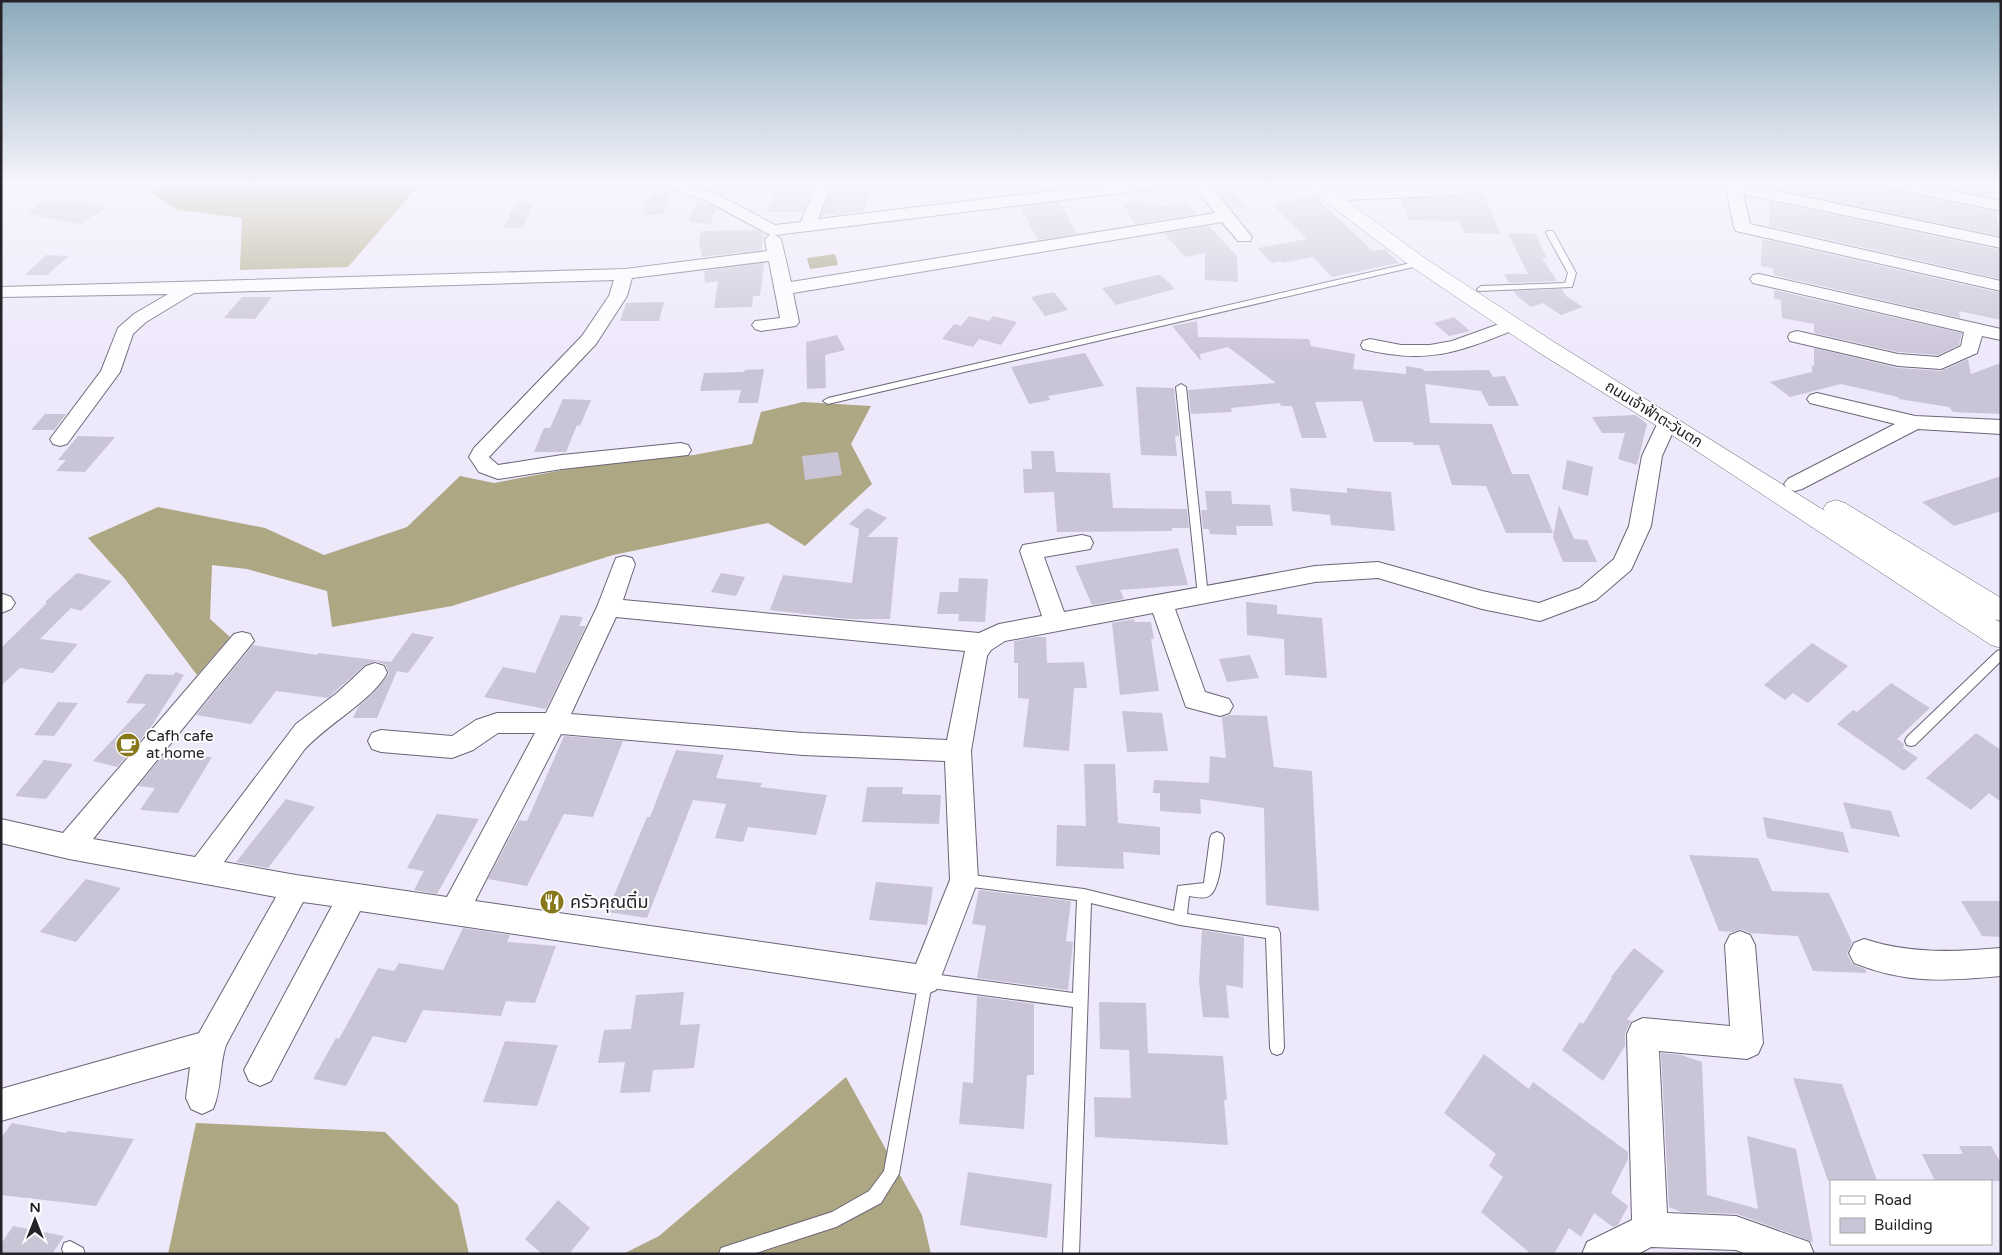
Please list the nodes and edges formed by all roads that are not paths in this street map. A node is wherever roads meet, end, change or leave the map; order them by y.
1 (773, 243) edge
2 (1064, 243) edge
3 (1391, 243) edge
4 (1413, 243) edge
5 (1555, 243) edge
6 (1810, 243) edge
7 (774, 254) junction
8 (1419, 263) junction
9 (625, 274) junction
10 (1759, 279) dead end
11 (2001, 286) edge
12 (190, 288) junction
13 (782, 289) junction
14 (1481, 289) junction
15 (1, 292) edge
16 (761, 324) dead end
17 (1513, 324) junction
18 (1974, 329) junction
19 (2001, 335) edge
20 (1797, 337) dead end
21 (1370, 345) dead end
22 (1180, 387) dead end
23 (1817, 399) dead end
24 (828, 401) dead end
25 (1915, 422) junction
26 (1667, 423) junction
27 (2001, 427) edge
28 (60, 439) dead end
29 (681, 450) dead end
30 (1795, 484) junction
31 (1082, 543) dead end
32 (624, 564) dead end
33 (1203, 596) junction
34 (1161, 602) junction
35 (609, 607) junction
36 (2001, 611) edge
37 (1056, 621) junction
38 (2001, 638) edge
39 (242, 641) dead end
40 (982, 643) junction
41 (2001, 654) edge
42 (375, 672) dead end
43 (1220, 706) dead end
44 (554, 723) junction
45 (381, 741) dead end
46 (1911, 741) dead end
47 (958, 752) junction
48 (1, 832) edge
49 (1217, 838) dead end
50 (68, 847) junction
51 (202, 872) junction
52 (964, 880) junction
53 (296, 888) junction
54 (353, 895) junction
55 (1084, 895) junction
56 (455, 910) junction
57 (1180, 919) junction
58 (1740, 945) dead end
59 (1864, 953) dead end
60 (2001, 962) edge
61 (925, 980) junction
62 (1080, 1001) junction
63 (211, 1045) junction
64 (1277, 1048) dead end
65 (260, 1070) dead end
66 (202, 1098) dead end
67 (1, 1105) edge
68 (1650, 1230) junction
69 (727, 1254) edge
70 (1071, 1254) edge
71 (1599, 1254) edge
72 (1797, 1254) edge

1 - 7 street
2 - 13 street
3 - 8 main road, ถนนเจ้าฟ้าตะวันตก
4 - 14 main road, ถนนเจ้าฟ้าตะวันตก
5 - 14 lane
6 - 11 street
7 - 9 street
7 - 13 street
8 - 17 main road, ถนนเจ้าฟ้าตะวันตก
8 - 24 lane
9 - 12 street
9 - 29 street
10 - 18 street
12 - 15 street
12 - 28 street
13 - 16 street
14 - 30 main road, ถนนเจ้าฟ้าตะวันตก
17 - 21 street
17 - 26 main road, ถนนเจ้าฟ้าตะวันตก
18 - 19 street
18 - 20 street
22 - 33 lane
23 - 25 street
25 - 27 street
25 - 30 street
26 - 33 street
26 - 38 main road, ถนนเจ้าฟ้าตะวันตก
30 - 36 main road, ถนนเจ้าฟ้าตะวันตก
31 - 37 street
32 - 35 street
33 - 34 street
34 - 37 street
34 - 43 street
35 - 40 street
35 - 44 street
37 - 40 street
39 - 50 street
40 - 47 street
41 - 46 lane
42 - 51 street
44 - 45 street
44 - 47 street
44 - 56 street
47 - 52 street
48 - 50 street
49 - 57 lane
50 - 51 street
51 - 53 street
52 - 55 lane
52 - 61 street
53 - 54 street
53 - 63 street
54 - 56 street
54 - 65 street
55 - 57 lane
55 - 62 lane
56 - 61 street
57 - 64 lane
58 - 68 street
59 - 60 street
61 - 62 lane
61 - 69 lane
62 - 70 lane
63 - 66 street
63 - 67 street
68 - 71 street
68 - 72 street

